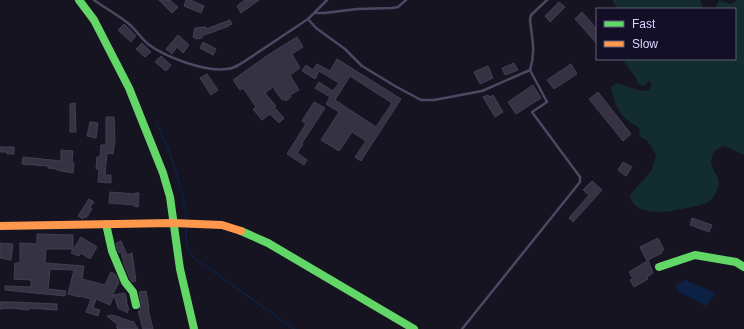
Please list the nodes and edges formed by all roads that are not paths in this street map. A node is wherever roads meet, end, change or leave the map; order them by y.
1 (79, 0) edge
2 (94, 0) edge
3 (327, 0) edge
4 (406, 0) edge
5 (547, 0) edge
6 (314, 13) junction
7 (308, 19) junction
8 (530, 70) junction
9 (173, 223) junction
10 (106, 224) junction
11 (0, 226) edge
12 (744, 267) edge
13 (659, 268) dead end
14 (136, 305) dead end
15 (194, 329) edge
16 (414, 329) edge
17 (462, 329) edge

1 - 9 street
2 - 7 lane
3 - 6 lane
4 - 6 lane
5 - 8 lane
6 - 7 lane
7 - 8 lane
8 - 17 lane
9 - 10 street
9 - 15 street
9 - 16 street
10 - 11 street
10 - 14 street
12 - 13 street

